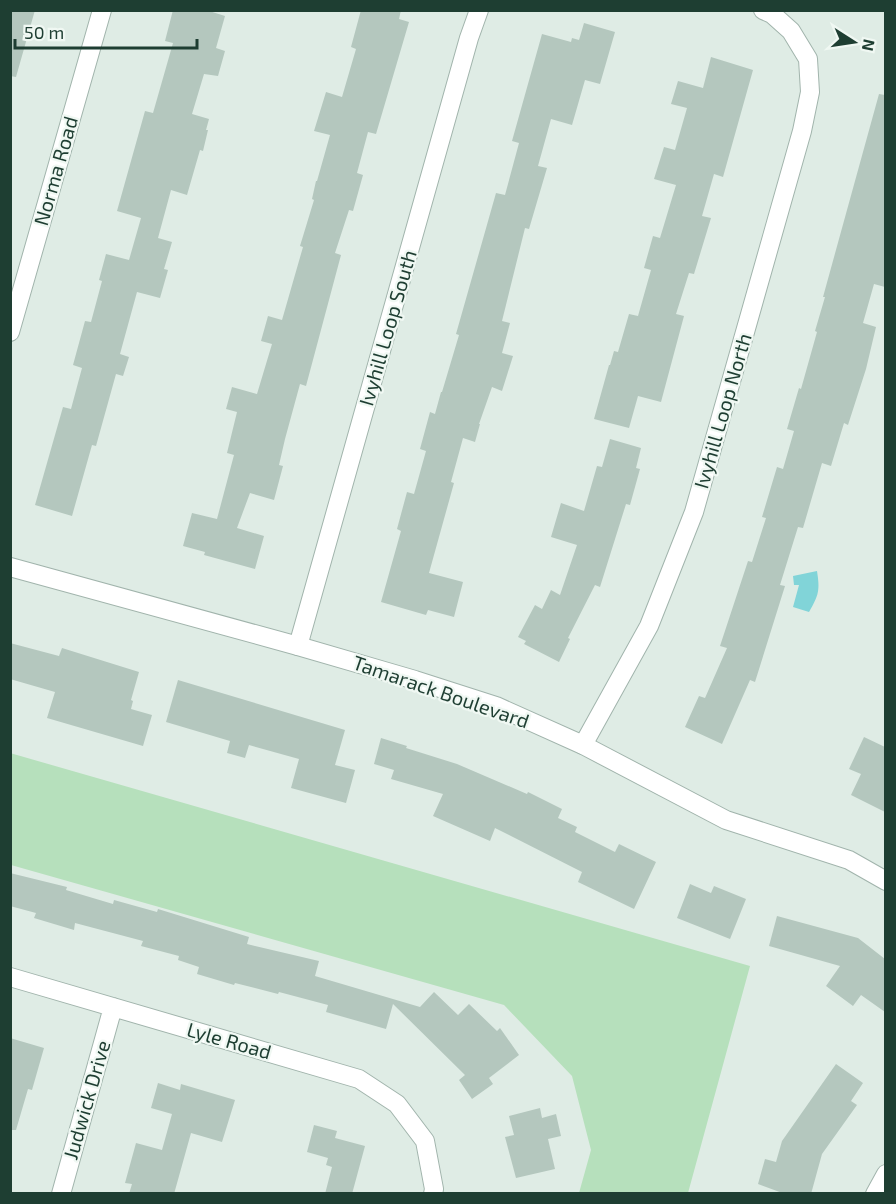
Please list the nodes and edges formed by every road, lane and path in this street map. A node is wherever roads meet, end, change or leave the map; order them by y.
1 (102, 10) edge
2 (479, 10) edge
3 (763, 10) edge
4 (10, 332) edge
5 (10, 567) edge
6 (298, 646) junction
7 (583, 745) junction
8 (885, 880) edge
9 (10, 977) edge
10 (113, 1007) junction
11 (885, 1174) edge
12 (61, 1194) edge
13 (433, 1194) edge
14 (875, 1194) edge

1 - 4 street, Norma Road
2 - 6 street, Ivyhill Loop South
3 - 7 street, Ivyhill Loop North
5 - 6 street, Tamarack Boulevard
6 - 7 street, Tamarack Boulevard
7 - 8 street, Tamarack Boulevard
9 - 10 street, Lyle Road
10 - 12 street, Judwick Drive
10 - 13 street, Lyle Road
11 - 14 street

